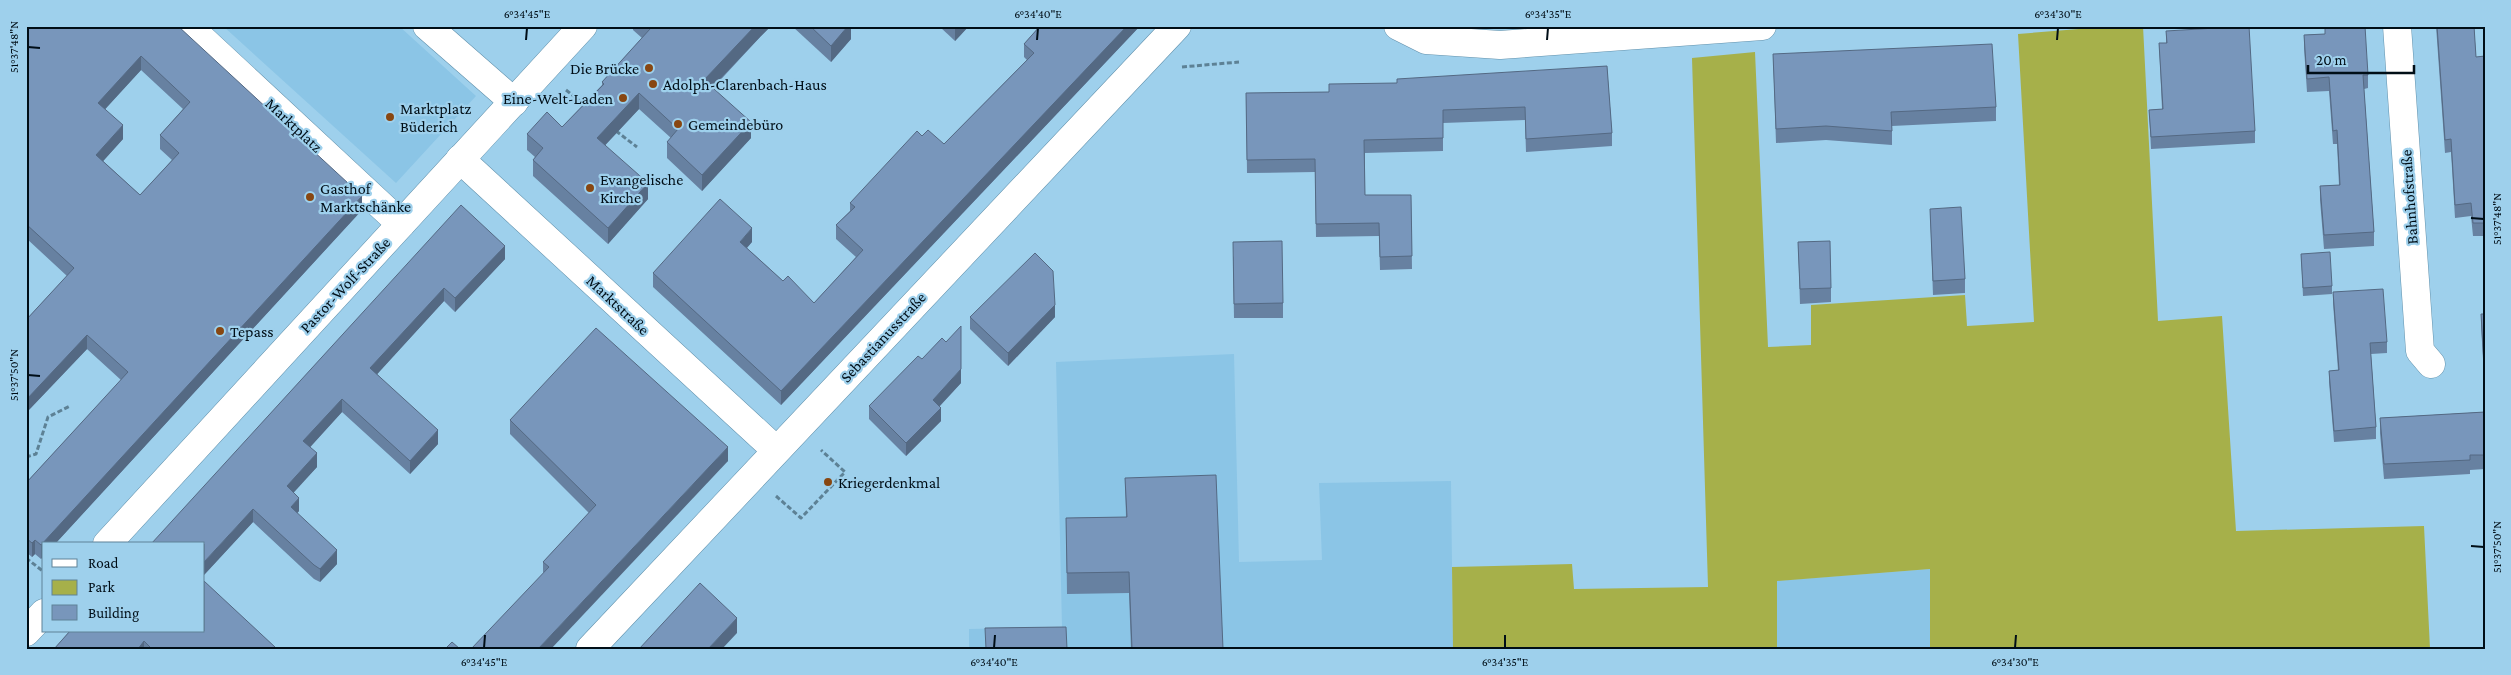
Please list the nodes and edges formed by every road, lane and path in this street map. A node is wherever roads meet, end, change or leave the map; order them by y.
1 (188, 26) edge
2 (427, 26) edge
3 (583, 26) edge
4 (1177, 26) edge
5 (1398, 26) edge
6 (1762, 26) edge
7 (2397, 26) edge
8 (1239, 62) dead end
9 (542, 71) junction
10 (1134, 72) junction
11 (514, 102) junction
12 (593, 112) edge
13 (615, 130) edge
14 (638, 147) dead end
15 (460, 159) junction
16 (401, 224) junction
17 (2431, 364) dead end
18 (70, 406) dead end
19 (797, 428) junction
20 (776, 450) junction
21 (26, 457) edge
22 (753, 475) junction
23 (110, 542) edge
24 (26, 558) edge
25 (42, 570) edge
26 (42, 615) edge
27 (26, 632) edge
28 (590, 649) edge

1 - 16 street, Marktplatz
2 - 11 street
3 - 9 street, Pastor-Wolf-Straße
4 - 10 street, Sebastianusstraße
5 - 6 street
7 - 17 street, Bahnhofstraße
8 - 10 path
9 - 11 street, Pastor-Wolf-Straße
9 - 12 path
10 - 19 street, Sebastianusstraße
11 - 15 street, Pastor-Wolf-Straße
13 - 14 path
15 - 16 street, Pastor-Wolf-Straße
15 - 20 street, Marktstraße
16 - 23 street, Pastor-Wolf-Straße
18 - 21 path
19 - 20 street, Sebastianusstraße
19 - 22 path
20 - 22 street, Sebastianusstraße
22 - 28 street, Sebastianusstraße
24 - 25 path
26 - 27 street

